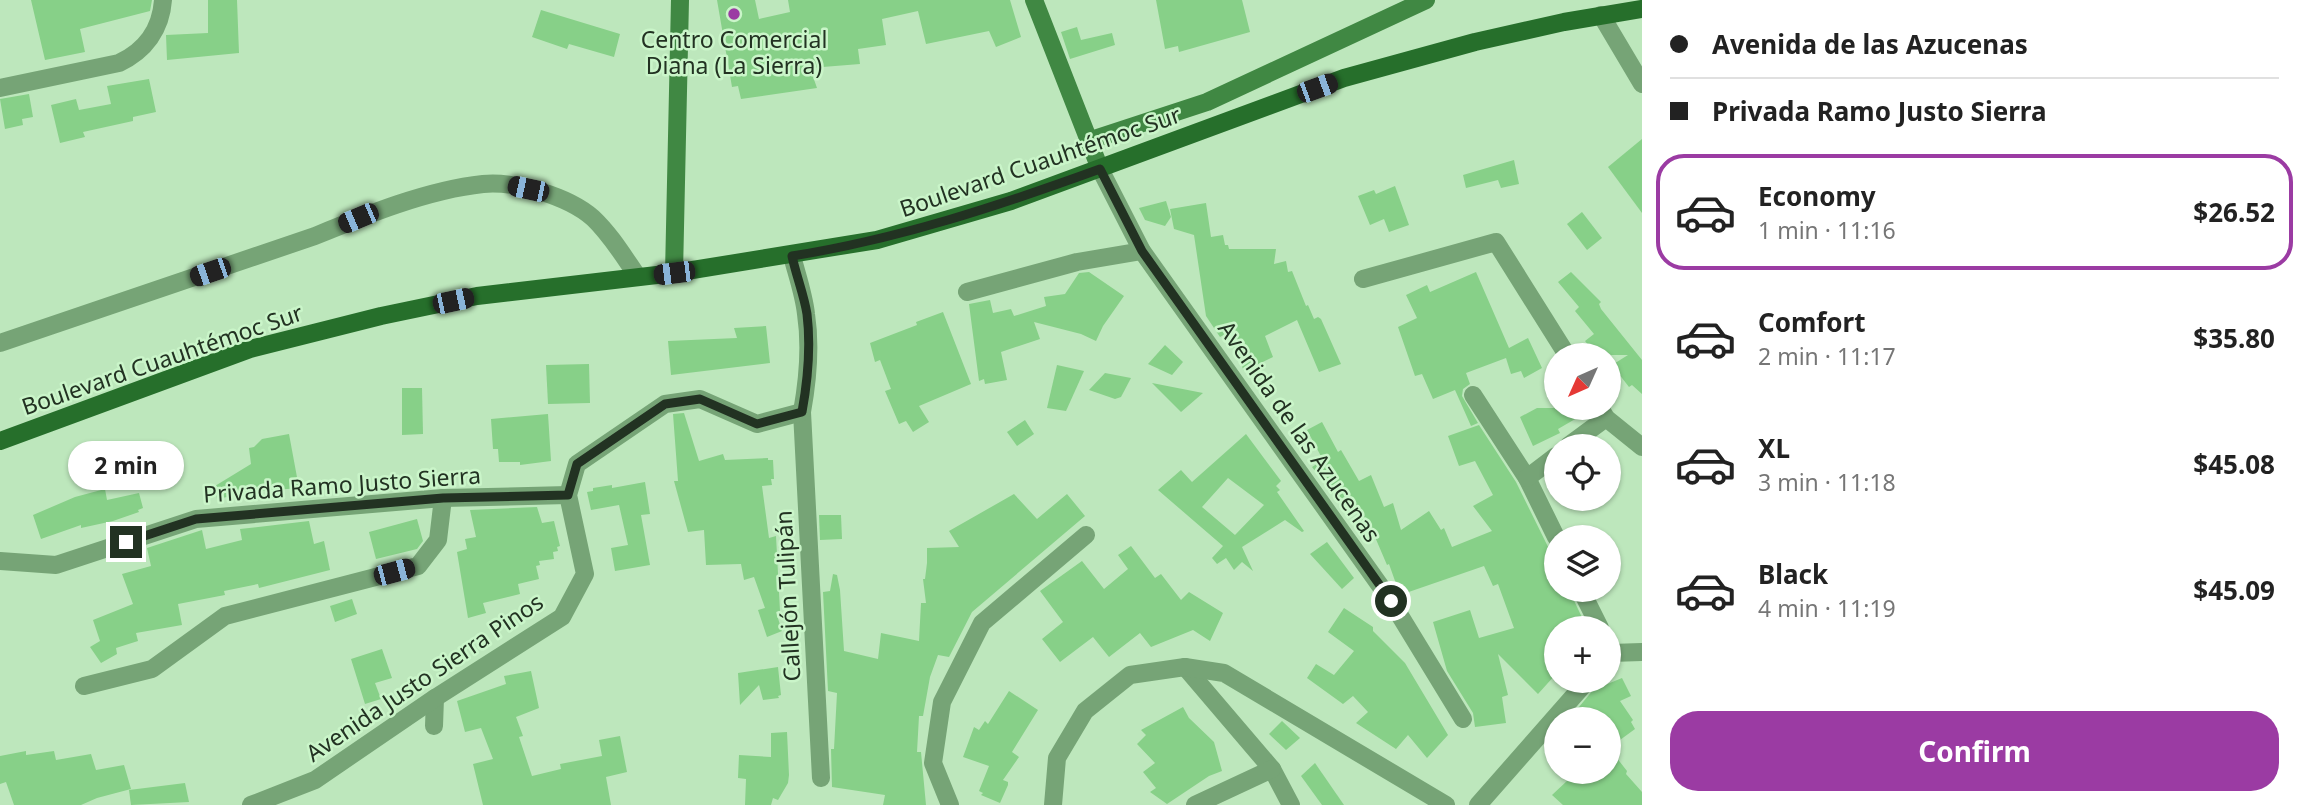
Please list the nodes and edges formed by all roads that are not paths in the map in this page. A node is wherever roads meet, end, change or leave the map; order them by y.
1 (163, 0) edge
2 (680, 0) edge
3 (1034, 0) edge
4 (1426, 0) edge
5 (1642, 9) edge
6 (1601, 15) junction
7 (1642, 84) edge
8 (0, 88) edge
9 (1088, 141) junction
10 (1100, 169) junction
11 (1142, 251) junction
12 (792, 256) junction
13 (674, 273) junction
14 (638, 277) junction
15 (1363, 279) dead end
16 (967, 292) dead end
17 (0, 343) edge
18 (1559, 343) edge
19 (1473, 395) dead end
20 (802, 412) junction
21 (1596, 420) edge
22 (1611, 420) edge
23 (1581, 434) edge
24 (0, 441) edge
25 (1642, 447) edge
26 (1544, 465) edge
27 (1527, 478) junction
28 (568, 495) junction
29 (443, 498) junction
30 (1550, 525) edge
31 (1086, 535) dead end
32 (0, 561) edge
33 (1621, 652) edge
34 (1642, 652) edge
35 (1185, 667) junction
36 (84, 686) dead end
37 (1576, 693) edge
38 (435, 698) junction
39 (1463, 719) dead end
40 (434, 726) dead end
41 (1272, 769) junction
42 (821, 778) dead end
43 (251, 805) edge
44 (950, 805) edge
45 (1053, 805) edge
46 (1195, 805) edge
47 (1291, 805) edge
48 (1446, 805) edge
49 (1478, 805) edge

1 - 8 street
2 - 13 street
3 - 9 street
4 - 9 street
5 - 6 main road, Boulevard Cuauhtémoc Sur
6 - 7 street
6 - 10 main road, Boulevard Cuauhtémoc Sur
9 - 10 street
10 - 11 street, Avenida de las Azucenas
10 - 12 main road, Boulevard Cuauhtémoc Sur
11 - 16 street
11 - 39 street, Avenida de las Azucenas
12 - 13 main road, Boulevard Cuauhtémoc Sur
12 - 20 street
13 - 14 main road, Boulevard Cuauhtémoc Sur
14 - 17 street
14 - 24 main road, Boulevard Cuauhtémoc Sur
15 - 18 street
19 - 27 street
20 - 28 street
20 - 42 street, Callejón Tulipán
21 - 23 street
22 - 25 street
26 - 27 street
27 - 30 street
28 - 29 street, Privada Ramo Justo Sierra
28 - 38 street, Avenida Justo Sierra Pinos
29 - 32 street, Privada Ramo Justo Sierra
29 - 36 street
31 - 44 street
33 - 34 street
35 - 41 street
35 - 45 street
35 - 48 street
37 - 49 street
38 - 40 street
38 - 43 street, Avenida Justo Sierra Pinos
41 - 46 street
41 - 47 street

